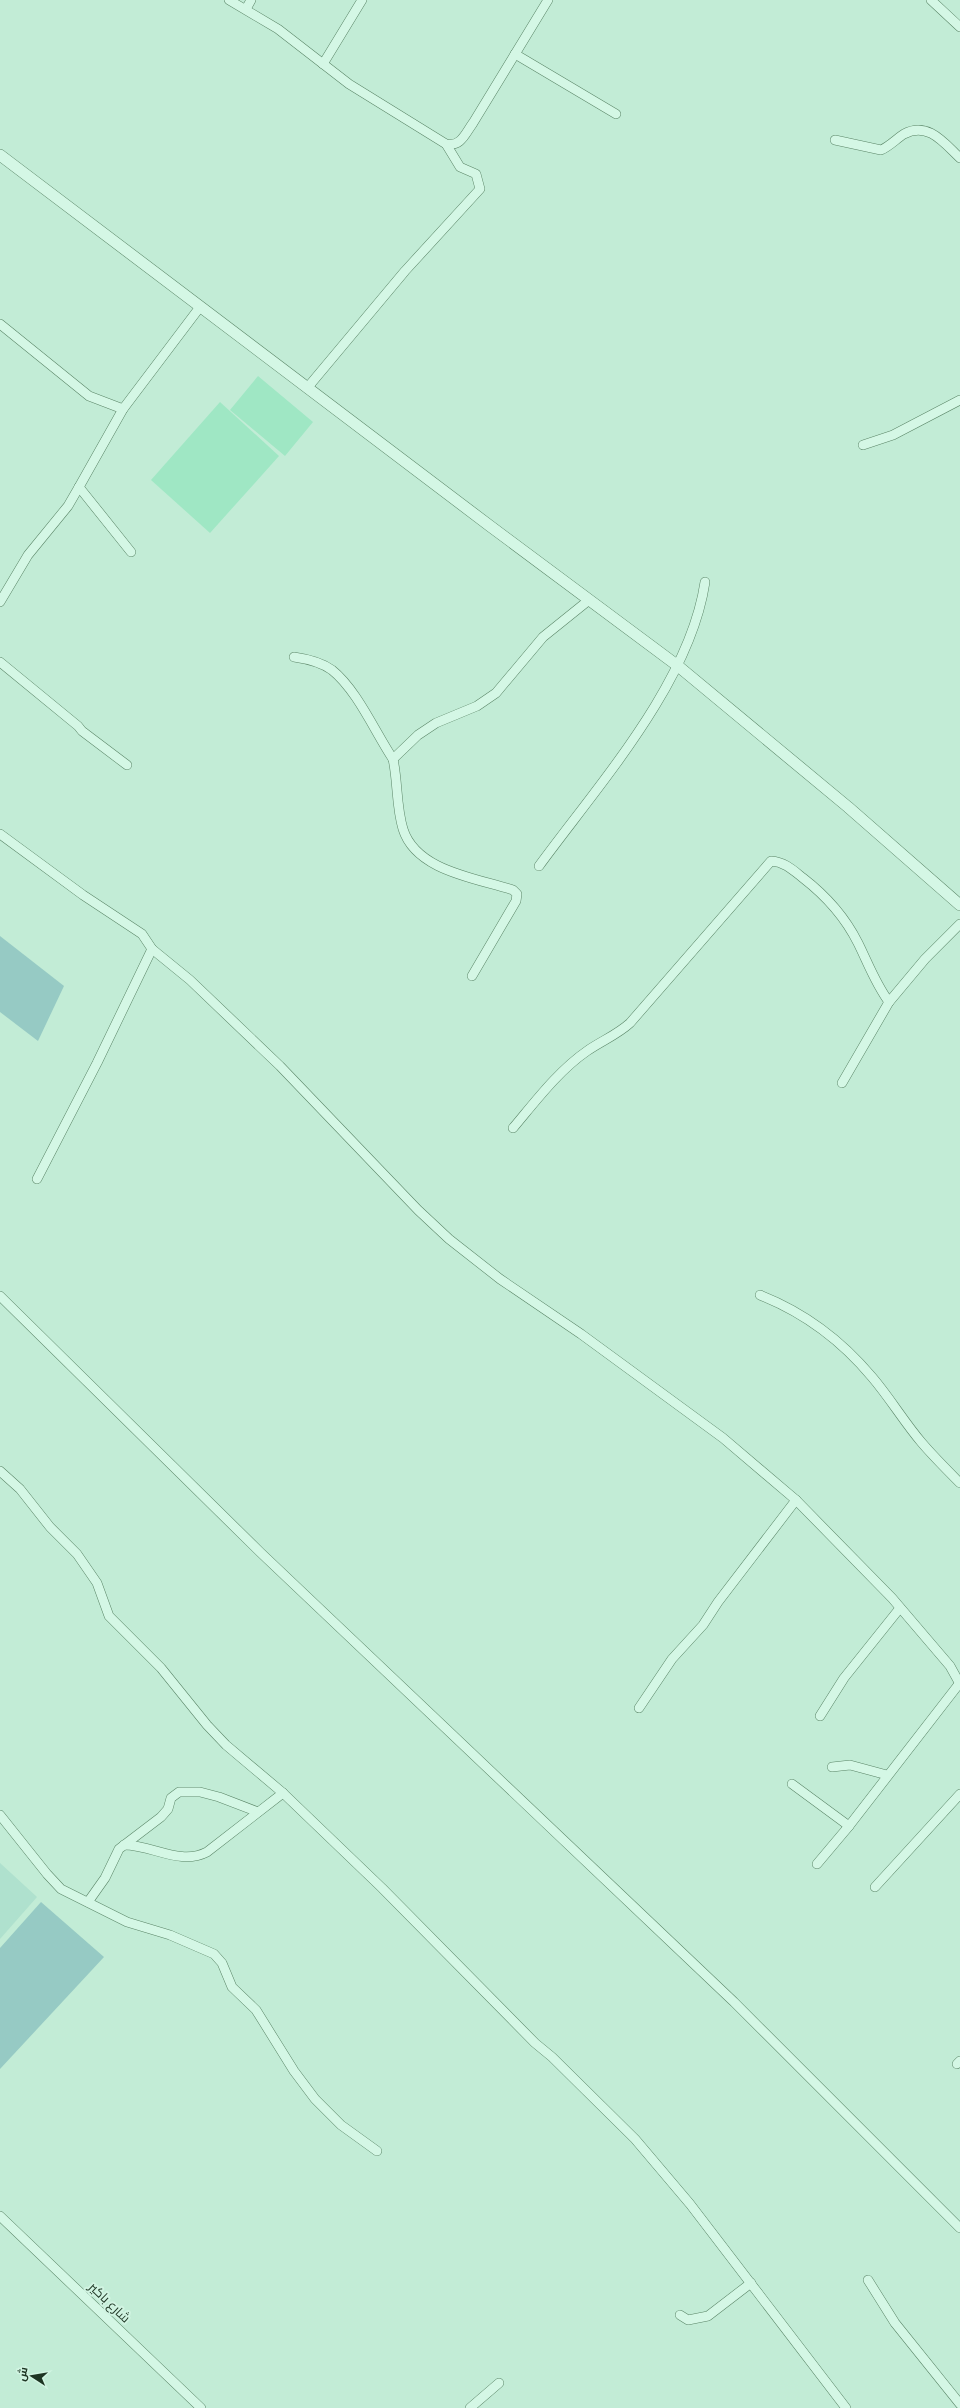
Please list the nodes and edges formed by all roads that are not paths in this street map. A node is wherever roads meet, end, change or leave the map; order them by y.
1 (229, 0) edge
2 (251, 0) edge
3 (362, 0) edge
4 (548, 0) edge
5 (931, 0) edge
6 (246, 9) junction
7 (960, 27) edge
8 (515, 54) junction
9 (323, 64) junction
10 (616, 114) dead end
11 (835, 140) dead end
12 (446, 144) junction
13 (0, 155) edge
14 (960, 158) edge
15 (200, 307) junction
16 (0, 324) edge
17 (308, 387) junction
18 (960, 400) edge
19 (123, 409) junction
20 (863, 445) dead end
21 (79, 487) junction
22 (131, 552) dead end
23 (705, 582) dead end
24 (589, 600) junction
25 (0, 602) edge
26 (294, 657) dead end
27 (0, 662) edge
28 (678, 666) junction
29 (393, 759) junction
30 (127, 765) dead end
31 (0, 834) edge
32 (540, 866) dead end
33 (960, 905) edge
34 (960, 924) edge
35 (152, 949) junction
36 (472, 976) dead end
37 (889, 1002) junction
38 (842, 1083) dead end
39 (513, 1128) dead end
40 (37, 1179) dead end
41 (760, 1294) dead end
42 (0, 1296) edge
43 (0, 1470) edge
44 (960, 1483) edge
45 (796, 1500) junction
46 (900, 1608) junction
47 (960, 1684) edge
48 (639, 1708) dead end
49 (820, 1716) dead end
50 (832, 1767) dead end
51 (887, 1775) junction
52 (792, 1784) dead end
53 (283, 1793) junction
54 (960, 1794) edge
55 (258, 1812) junction
56 (0, 1815) edge
57 (849, 1826) junction
58 (124, 1845) junction
59 (817, 1864) dead end
60 (875, 1887) dead end
61 (88, 1902) junction
62 (377, 2151) dead end
63 (0, 2216) edge
64 (960, 2228) edge
65 (868, 2280) dead end
66 (751, 2283) junction
67 (680, 2315) dead end
68 (499, 2384) dead end
69 (960, 2404) edge
70 (201, 2408) edge
71 (470, 2408) edge
72 (846, 2408) edge

1 - 6 street
2 - 6 street
3 - 9 street
4 - 8 street
5 - 7 street
6 - 9 street
8 - 10 street
8 - 12 street
9 - 12 street
11 - 14 street
12 - 17 street
13 - 15 street
15 - 17 street
15 - 19 street
16 - 19 street
17 - 24 street
18 - 20 street
19 - 21 street
21 - 22 street
21 - 25 street
23 - 28 street
24 - 28 street
24 - 29 street
26 - 29 street
27 - 30 street
28 - 32 street
28 - 33 street
29 - 36 street
31 - 35 street
34 - 37 street
35 - 40 street
35 - 45 street
37 - 38 street
37 - 39 street
41 - 44 street
42 - 64 street
43 - 53 street
45 - 46 street
45 - 48 street
46 - 47 street
46 - 49 street
47 - 51 street
50 - 51 street
51 - 57 street
52 - 57 street
53 - 55 street
53 - 66 street
54 - 60 street
55 - 58 street
55 - 58 street
56 - 61 street
57 - 59 street
58 - 61 street
61 - 62 street
63 - 70 street, شارع باكير
65 - 69 street
66 - 67 street
66 - 72 street
68 - 71 street

